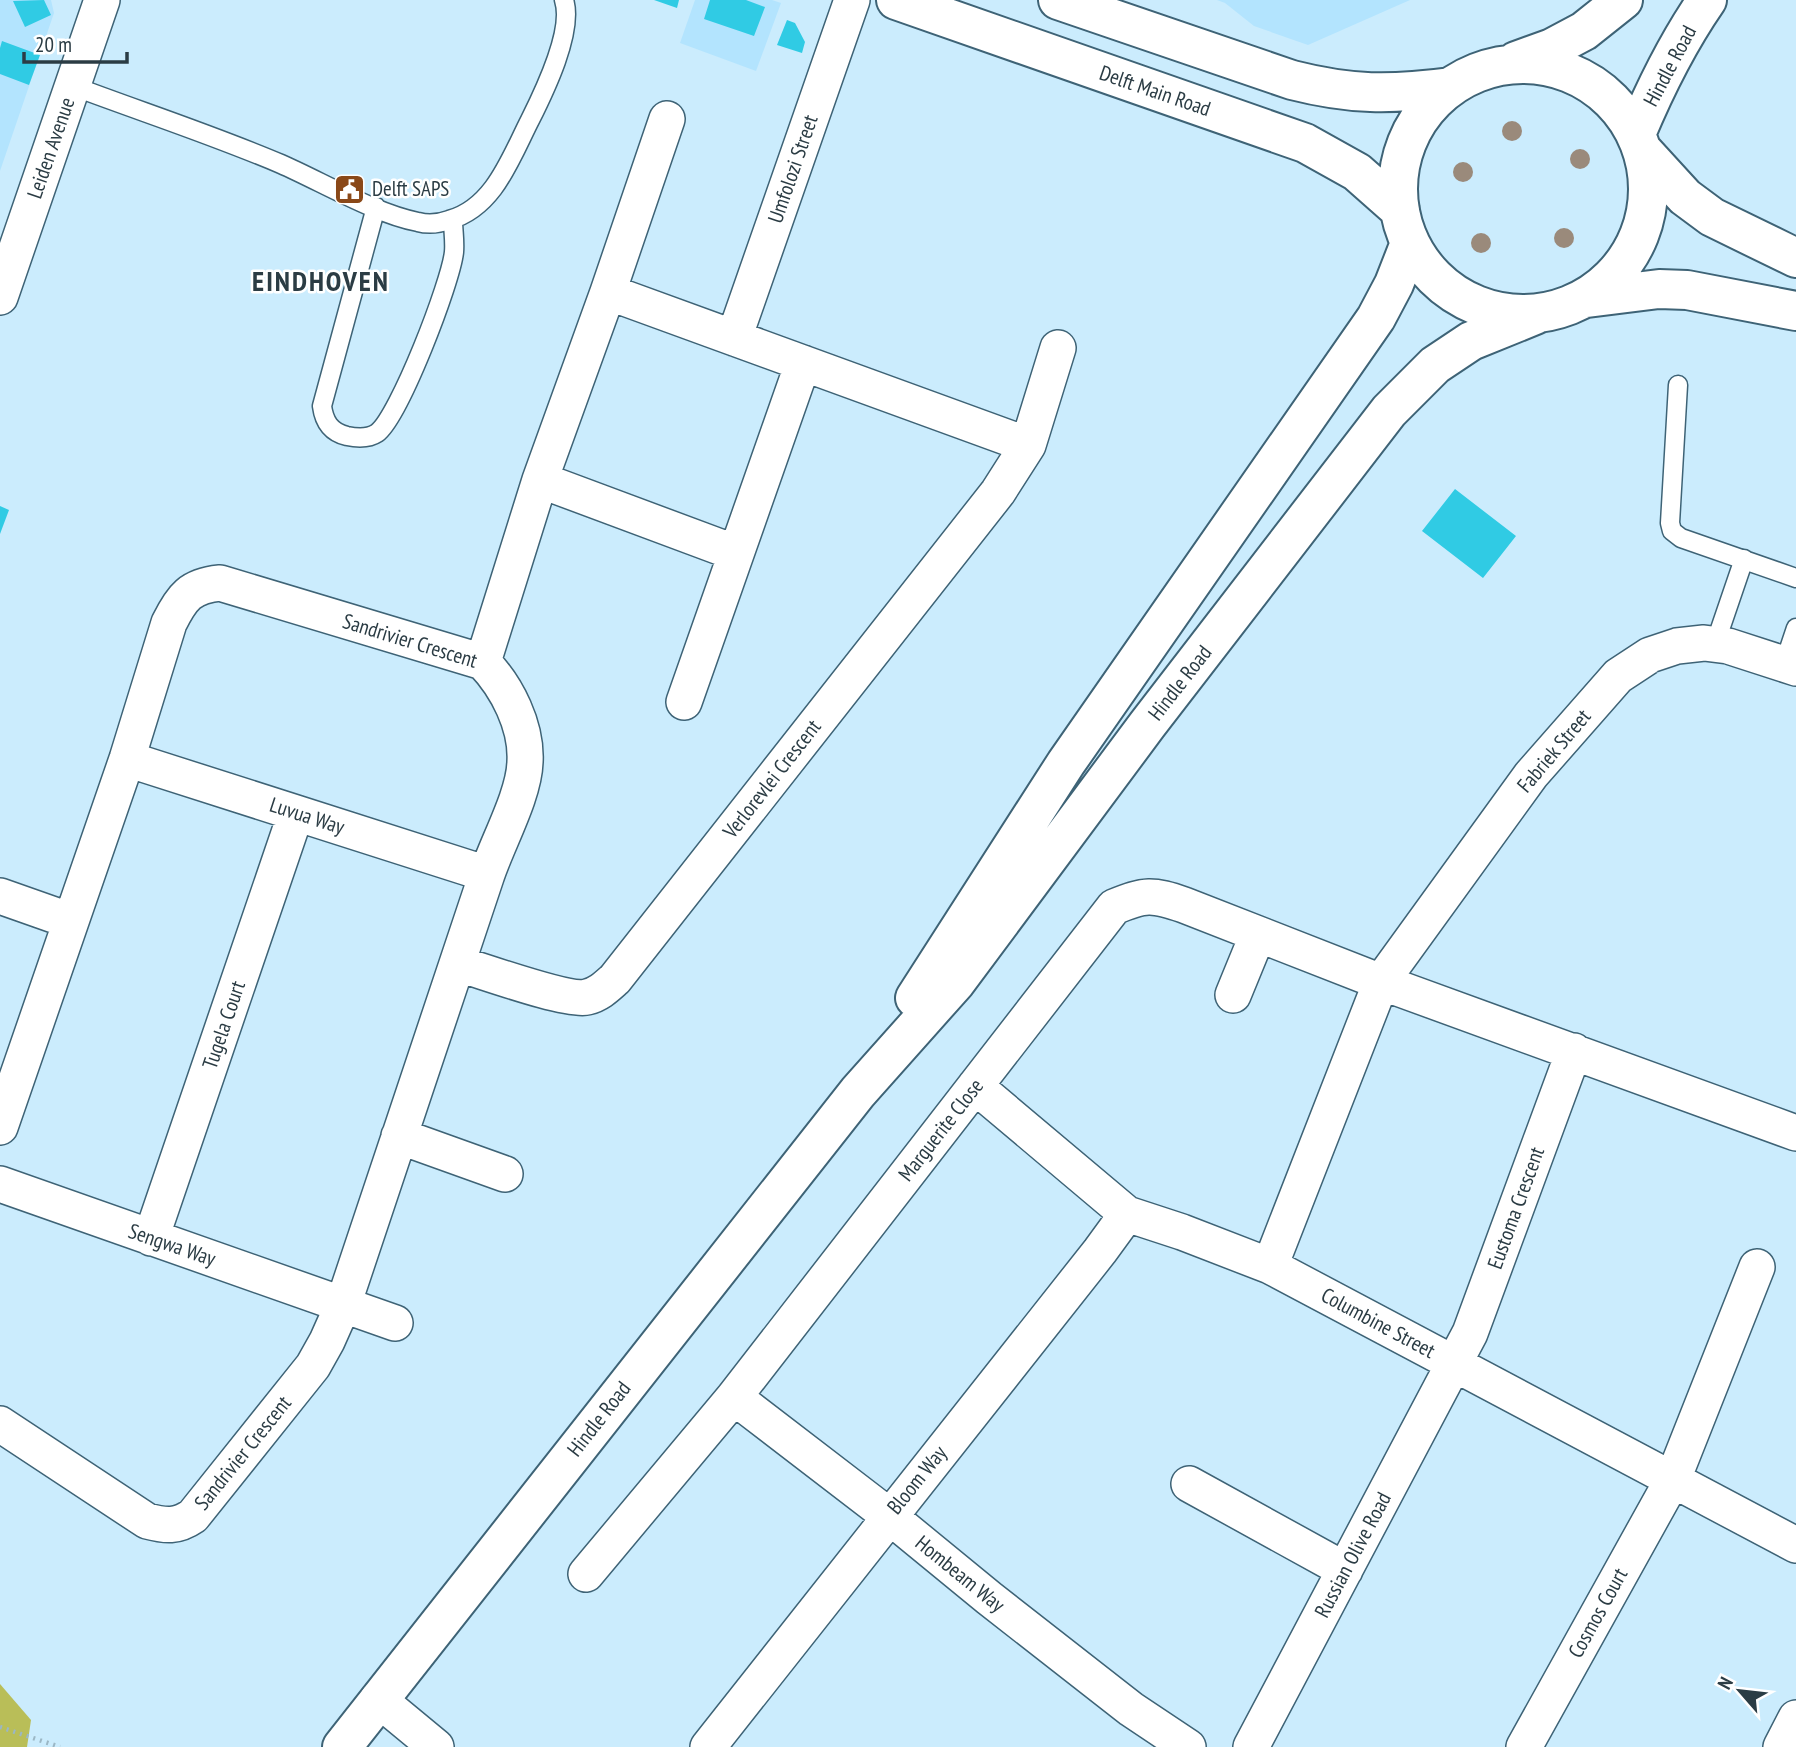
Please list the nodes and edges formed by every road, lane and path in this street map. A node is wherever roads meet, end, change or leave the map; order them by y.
1 (102, 0) edge
2 (564, 0) edge
3 (852, 0) edge
4 (896, 0) edge
5 (1058, 0) edge
6 (1623, 0) edge
7 (1707, 0) edge
8 (1504, 66) junction
9 (73, 86) junction
10 (1451, 87) junction
11 (667, 119) dead end
12 (1639, 142) junction
13 (376, 207) junction
14 (453, 219) junction
15 (1405, 227) junction
16 (1796, 258) edge
17 (608, 292) junction
18 (0, 297) edge
19 (1587, 298) junction
20 (1796, 311) edge
21 (1535, 315) junction
22 (734, 338) junction
23 (1058, 348) dead end
24 (803, 363) junction
25 (1678, 385) dead end
26 (1028, 445) junction
27 (540, 480) junction
28 (736, 553) junction
29 (1744, 559) junction
30 (1796, 578) edge
31 (1796, 628) edge
32 (1715, 644) junction
33 (483, 662) junction
34 (1790, 666) edge
35 (684, 702) dead end
36 (127, 759) junction
37 (296, 813) junction
38 (487, 874) junction
39 (0, 897) edge
40 (71, 922) junction
41 (1258, 934) junction
42 (459, 964) junction
43 (1381, 982) junction
44 (1233, 995) dead end
45 (1574, 1051) junction
46 (10, 1066) edge
47 (975, 1086) junction
48 (858, 1092) junction
49 (0, 1127) edge
50 (1796, 1133) edge
51 (399, 1136) junction
52 (505, 1174) dead end
53 (0, 1184) edge
54 (1126, 1214) junction
55 (151, 1238) junction
56 (1270, 1266) junction
57 (1757, 1267) dead end
58 (343, 1305) junction
59 (395, 1324) dead end
60 (1455, 1363) junction
61 (734, 1397) junction
62 (0, 1424) edge
63 (1673, 1479) junction
64 (1189, 1483) dead end
65 (889, 1516) junction
66 (1796, 1545) edge
67 (1345, 1570) junction
68 (586, 1574) dead end
69 (378, 1699) junction
70 (1796, 1718) edge
71 (0, 1727) edge
72 (60, 1747) edge
73 (342, 1747) edge
74 (436, 1747) edge
75 (708, 1747) edge
76 (1188, 1747) edge
77 (1251, 1747) edge
78 (1524, 1747) edge
79 (1782, 1747) edge

1 - 9 street, Leiden Avenue
2 - 14 lane
3 - 22 street, Umfolozi Street
4 - 15 main road, Delft Main Road
5 - 10 main road
6 - 8 main road
7 - 12 main road, Hindle Road
8 - 10 main road
8 - 12 main road
9 - 13 lane
9 - 18 street, Leiden Avenue
10 - 15 main road
11 - 17 street
12 - 16 main road
12 - 19 main road
13 - 14 lane
13 - 14 lane
15 - 21 main road
15 - 48 main road, Hindle Road
17 - 22 street
17 - 27 street
19 - 20 main road
19 - 21 main road
21 - 48 main road, Hindle Road
22 - 24 street
23 - 26 street, Verlorevlei Crescent
24 - 26 street
24 - 28 street
25 - 29 lane
26 - 42 street, Verlorevlei Crescent
27 - 28 street
27 - 33 street
28 - 35 street
29 - 30 lane
29 - 32 lane
31 - 34 lane
32 - 34 street, Fabriek Street
32 - 43 street, Fabriek Street
33 - 36 street, Sandrivier Crescent
33 - 38 street, Sandrivier Crescent
36 - 37 street, Luvua Way
36 - 40 street, Sandrivier Crescent
37 - 38 street, Luvua Way
37 - 55 street, Tugela Court
38 - 42 street, Sandrivier Crescent
39 - 40 street
40 - 46 street, Sandrivier Crescent
41 - 43 street, Marguerite Close
41 - 44 street
41 - 47 street, Marguerite Close
42 - 51 street, Sandrivier Crescent
43 - 45 street
43 - 56 street, Fabriek Street
45 - 50 street
45 - 60 street, Eustoma Crescent
46 - 49 street, Sandrivier Crescent
47 - 54 street, Columbine Street
47 - 61 street, Marguerite Close
48 - 69 main road, Hindle Road
51 - 52 street
51 - 58 street, Sandrivier Crescent
53 - 55 street, Sengwa Way
54 - 56 street, Columbine Street
54 - 65 street, Bloom Way
55 - 58 street, Sengwa Way
56 - 60 street, Columbine Street
57 - 63 street, Cosmos Court
58 - 59 street
58 - 62 street, Sandrivier Crescent
60 - 63 street, Columbine Street
60 - 67 street, Russian Olive Road
61 - 65 street, Hombeam Way
61 - 68 street, Marguerite Close
63 - 66 street, Columbine Street
63 - 78 street, Cosmos Court
64 - 67 street
65 - 75 street, Bloom Way
65 - 76 street, Hombeam Way
67 - 77 street, Russian Olive Road
69 - 73 main road, Hindle Road
69 - 74 street
70 - 79 street
71 - 72 path

